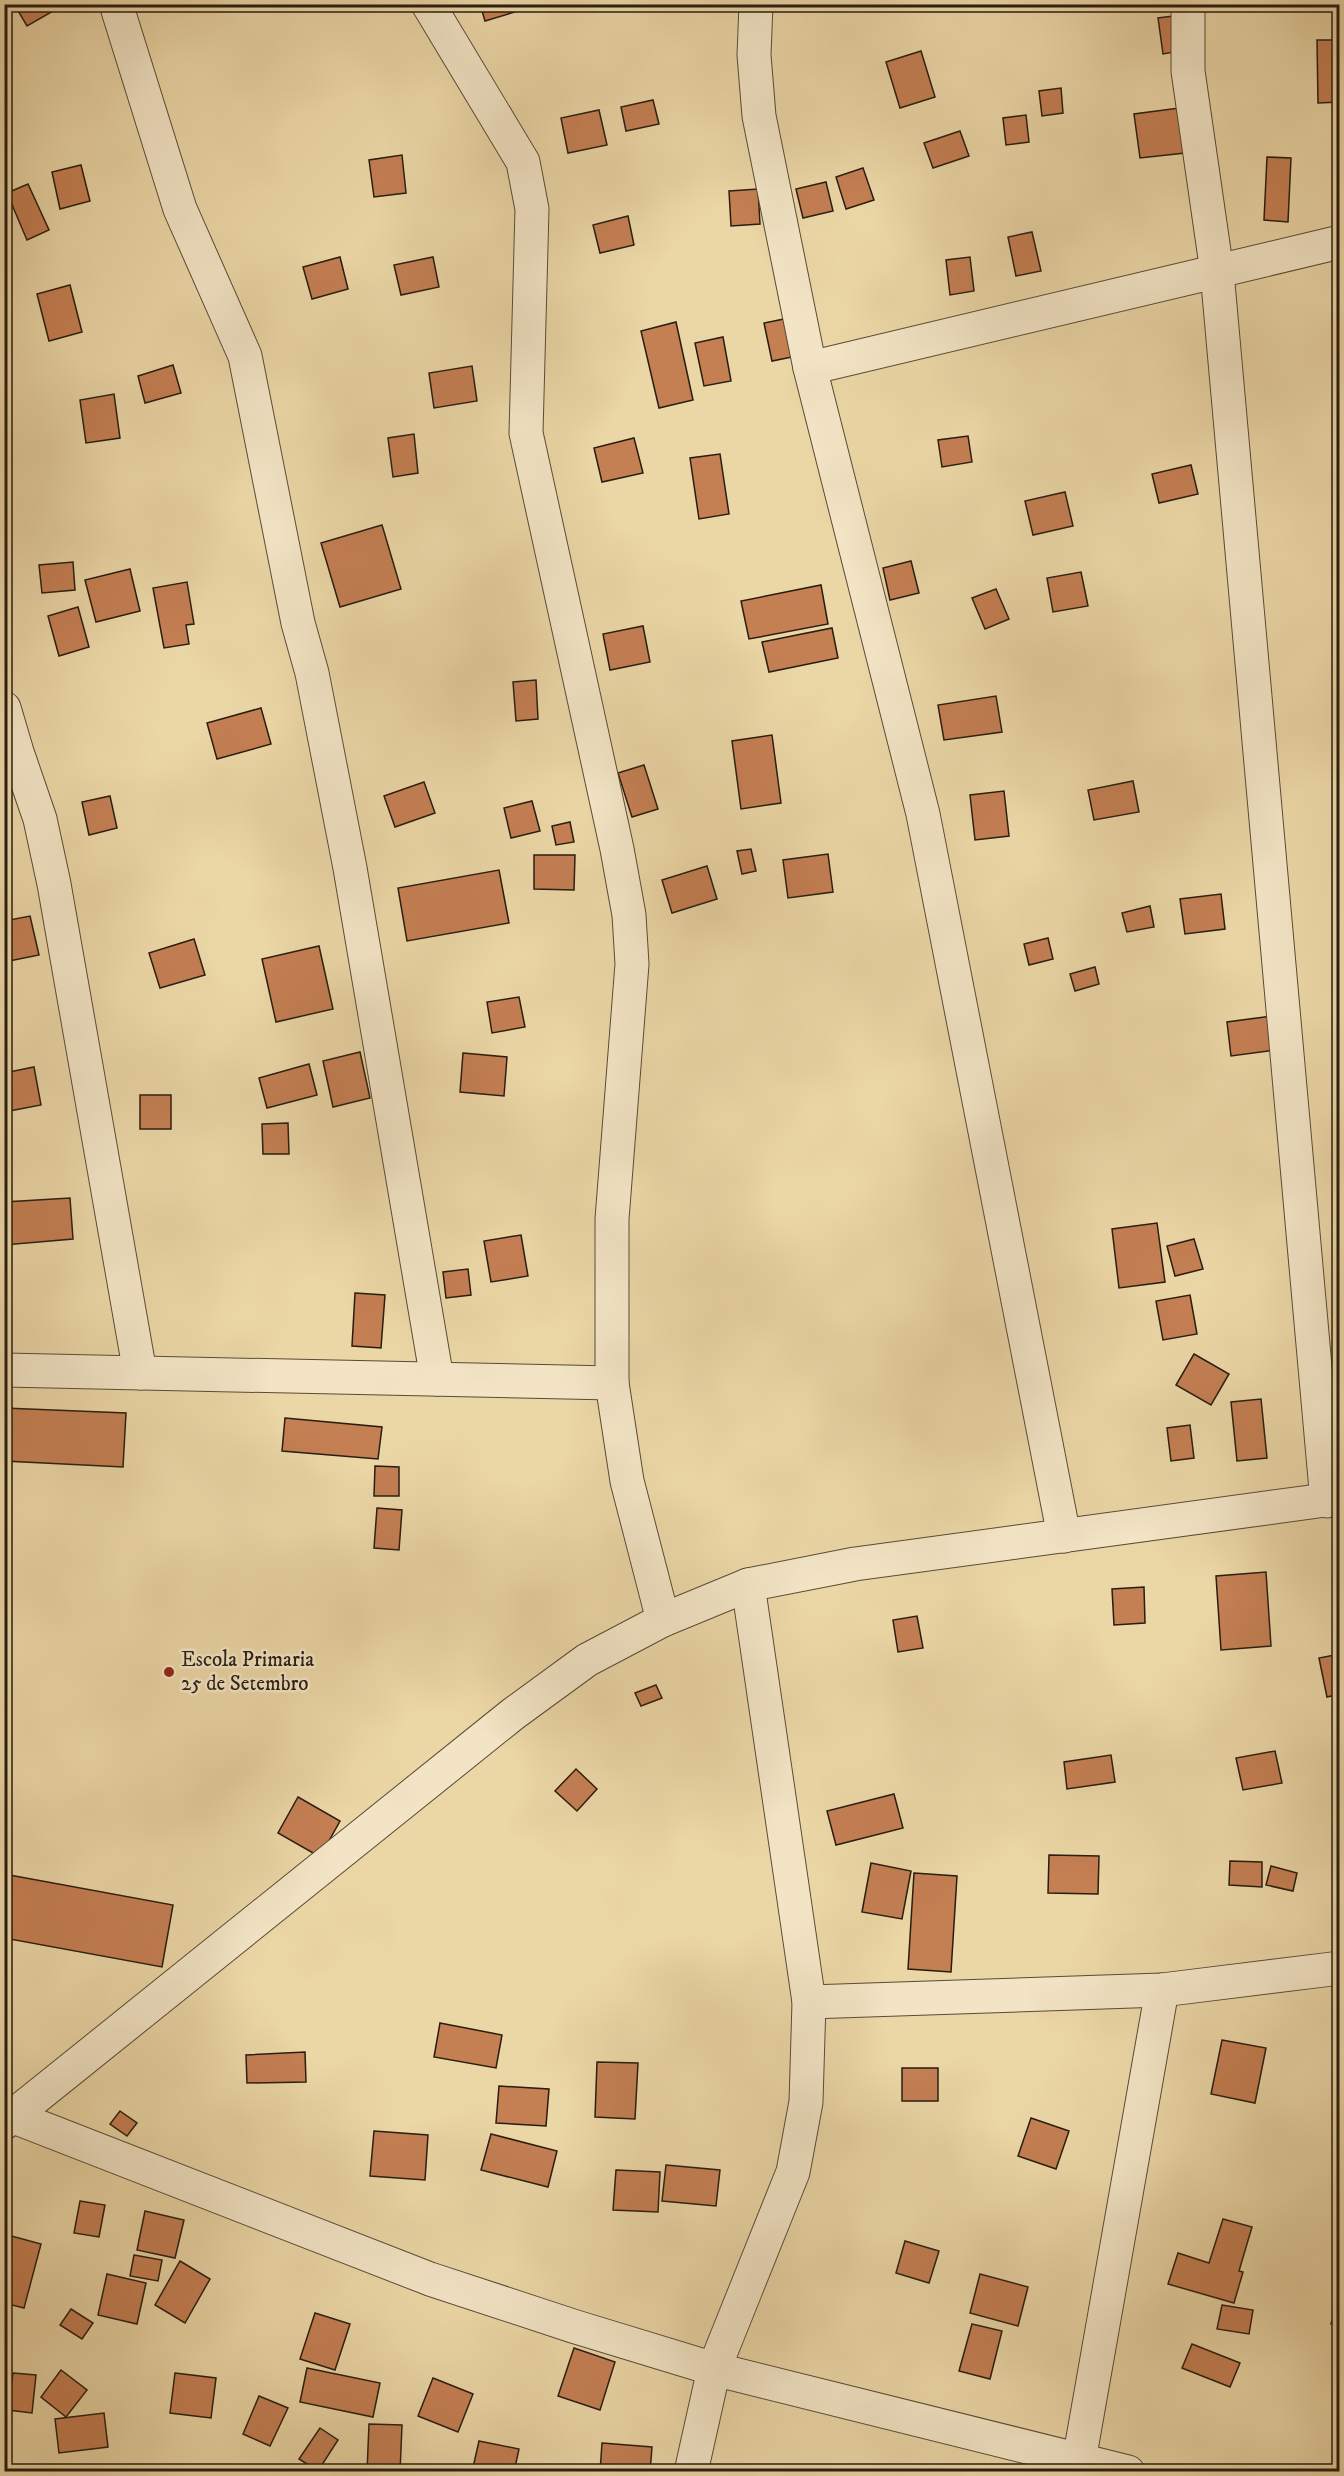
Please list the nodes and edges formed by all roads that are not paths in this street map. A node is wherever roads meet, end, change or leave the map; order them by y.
1 (116, 4) edge
2 (428, 4) edge
3 (756, 4) edge
4 (1188, 4) edge
5 (1340, 242) edge
6 (1217, 272) junction
7 (810, 368) junction
8 (4, 708) edge
9 (4, 1370) edge
10 (140, 1372) junction
11 (437, 1379) junction
12 (612, 1383) junction
13 (1333, 1500) edge
14 (1064, 1536) junction
15 (748, 1585) junction
16 (663, 1620) junction
17 (1340, 1968) edge
18 (1162, 1990) junction
19 (809, 2002) junction
20 (8, 2117) edge
21 (714, 2369) junction
22 (1079, 2466) edge
23 (691, 2472) edge
24 (1128, 2472) edge

1 - 11 street
2 - 12 street
3 - 7 street
4 - 6 street
5 - 6 street
6 - 7 street
6 - 13 street
7 - 14 street
8 - 10 street
9 - 10 street
10 - 11 street
11 - 12 street
12 - 16 street
13 - 14 street
14 - 15 street
15 - 16 street
15 - 19 street
16 - 20 street
17 - 18 street
18 - 19 street
18 - 22 street
19 - 21 street
20 - 21 street
21 - 22 street
21 - 23 street
22 - 24 street

